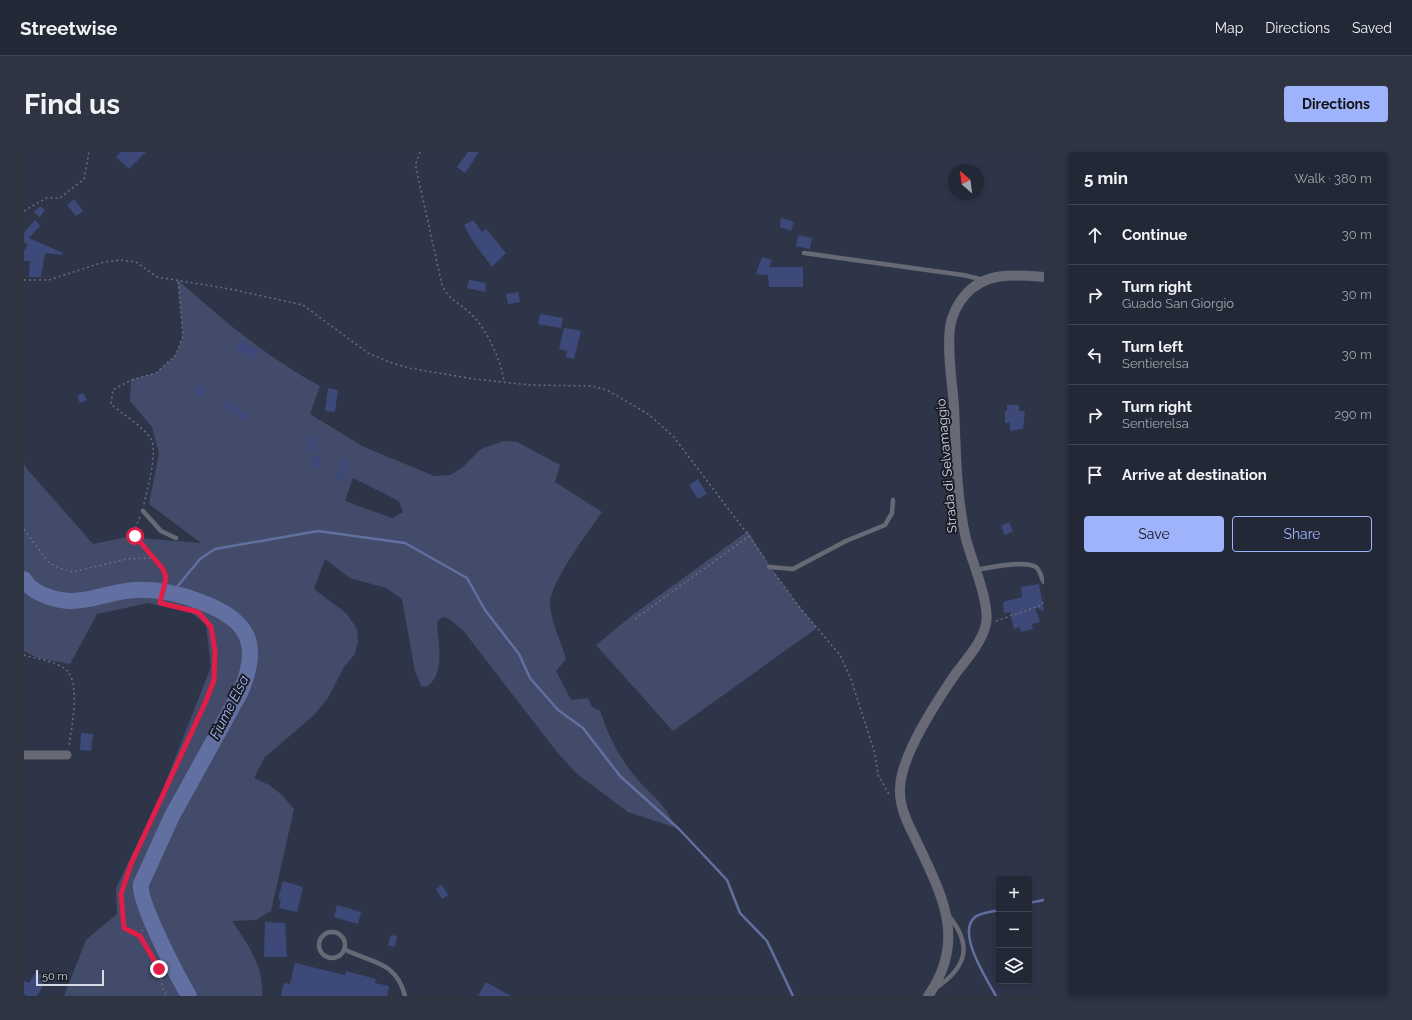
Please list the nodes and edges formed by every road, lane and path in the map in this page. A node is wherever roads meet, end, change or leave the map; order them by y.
1 (89, 152) edge
2 (420, 152) edge
3 (24, 211) edge
4 (804, 253) dead end
5 (1044, 277) edge
6 (24, 280) edge
7 (178, 280) junction
8 (984, 280) junction
9 (504, 383) junction
10 (893, 500) dead end
11 (143, 511) junction
12 (24, 529) edge
13 (749, 536) junction
14 (176, 538) dead end
15 (153, 558) junction
16 (770, 567) junction
17 (975, 570) junction
18 (1044, 582) edge
19 (1044, 598) edge
20 (635, 619) dead end
21 (986, 625) junction
22 (24, 655) edge
23 (24, 754) edge
24 (67, 755) joint
25 (902, 806) junction
26 (946, 914) junction
27 (144, 926) dead end
28 (140, 936) junction
29 (344, 949) junction
30 (930, 994) edge
31 (167, 996) edge
32 (405, 996) edge

1 - 3 path
2 - 9 path
4 - 8 lane
5 - 8 street, Strada di Selvamaggio
6 - 7 path
7 - 9 path
7 - 11 path
8 - 17 street, Strada di Selvamaggio
9 - 13 path
10 - 16 lane
11 - 14 lane
11 - 15 path
12 - 15 path
13 - 16 path
13 - 20 path
15 - 28 path
16 - 25 path
17 - 18 lane
17 - 21 street, Strada di Selvamaggio
19 - 21 path
21 - 25 street, Strada di Selvamaggio
22 - 24 path
23 - 24 street
25 - 26 street, Strada di Selvamaggio
26 - 30 street, Strada di Selvamaggio
26 - 30 lane
27 - 28 path
28 - 31 path
29 - 29 lane
29 - 32 lane

